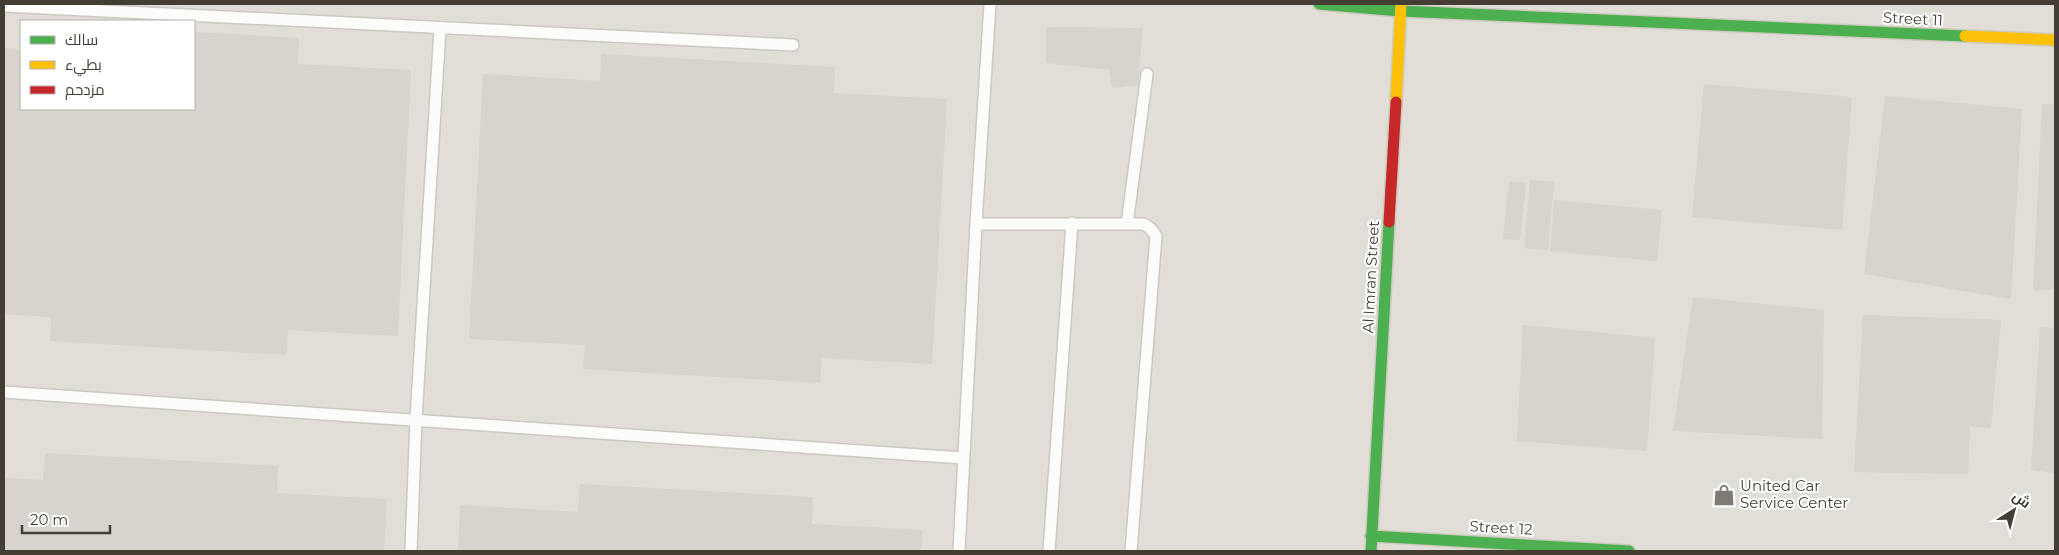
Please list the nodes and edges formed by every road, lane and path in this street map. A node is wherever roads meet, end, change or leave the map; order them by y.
1 (990, 4) edge
2 (1319, 4) edge
3 (4, 6) edge
4 (1400, 7) edge
5 (440, 29) junction
6 (2055, 40) edge
7 (793, 45) dead end
8 (1147, 74) dead end
9 (1072, 222) junction
10 (976, 224) junction
11 (1127, 224) junction
12 (4, 392) edge
13 (416, 419) junction
14 (963, 458) junction
15 (1371, 536) junction
16 (411, 551) edge
17 (959, 551) edge
18 (1050, 551) edge
19 (1131, 551) edge
20 (1371, 551) edge
21 (1629, 551) edge

1 - 10 lane
2 - 4 street, Street 11
3 - 5 lane
4 - 6 street, Street 11
4 - 15 street, Al Imran Street
5 - 7 lane
5 - 13 lane
8 - 11 lane
9 - 10 lane
9 - 11 lane
9 - 18 lane
10 - 14 lane
11 - 19 lane
12 - 13 lane
13 - 14 lane
13 - 16 lane
14 - 17 lane
15 - 20 street, Al Imran Street
15 - 21 street, Street 12

